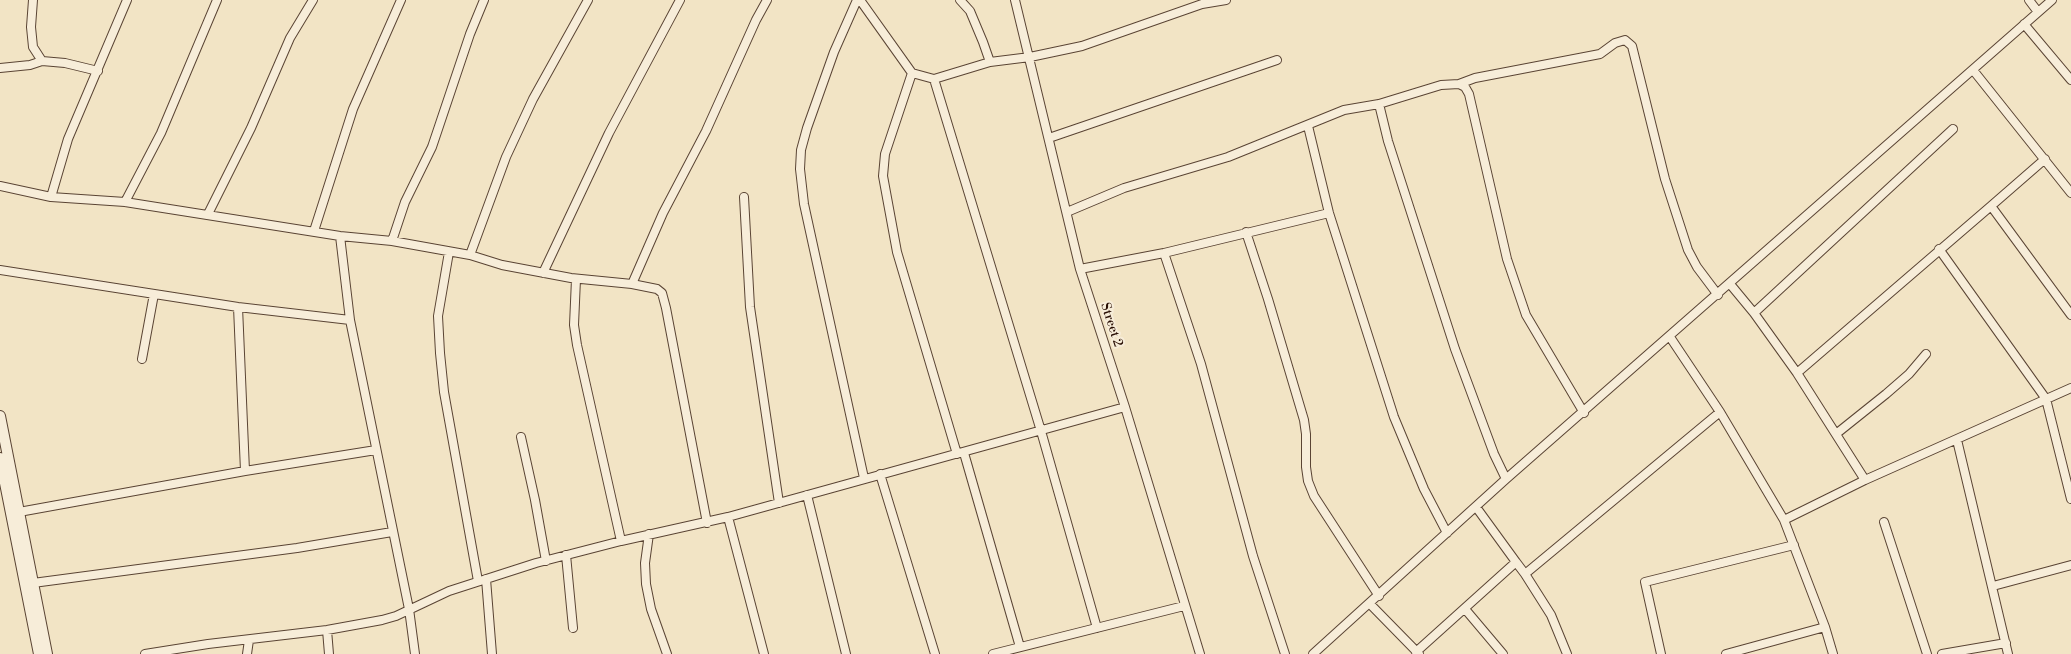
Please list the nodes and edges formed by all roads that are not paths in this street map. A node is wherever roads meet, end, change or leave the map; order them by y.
1 (33, 0) edge
2 (127, 0) edge
3 (217, 0) edge
4 (312, 0) edge
5 (401, 0) edge
6 (484, 0) edge
7 (588, 0) edge
8 (680, 0) edge
9 (768, 0) edge
10 (857, 0) edge
11 (860, 0) edge
12 (960, 0) edge
13 (1015, 0) edge
14 (1226, 0) edge
15 (2029, 0) edge
16 (2052, 0) edge
17 (2038, 12) junction
18 (2024, 24) junction
19 (1030, 57) junction
20 (1277, 60) dead end
21 (42, 61) junction
22 (990, 62) junction
23 (0, 68) edge
24 (1973, 70) junction
25 (98, 71) junction
26 (912, 73) junction
27 (934, 79) junction
28 (2071, 80) edge
29 (1459, 84) junction
30 (1379, 104) junction
31 (1308, 126) junction
32 (1952, 129) dead end
33 (1049, 138) junction
34 (2045, 159) junction
35 (0, 186) edge
36 (2071, 193) edge
37 (51, 196) junction
38 (744, 197) dead end
39 (125, 202) junction
40 (1991, 206) junction
41 (1067, 212) junction
42 (1329, 213) junction
43 (208, 214) junction
44 (314, 231) junction
45 (1246, 232) junction
46 (340, 236) junction
47 (392, 241) junction
48 (1939, 249) junction
49 (449, 252) junction
50 (1164, 252) junction
51 (470, 255) junction
52 (1080, 269) junction
53 (0, 270) edge
54 (543, 273) junction
55 (576, 279) junction
56 (632, 284) junction
57 (1730, 284) junction
58 (154, 294) junction
59 (1718, 295) junction
60 (238, 307) junction
61 (1754, 312) junction
62 (2071, 315) edge
63 (350, 320) junction
64 (1670, 337) junction
65 (1926, 354) dead end
66 (142, 359) dead end
67 (1797, 373) junction
68 (2071, 388) edge
69 (2046, 399) junction
70 (1125, 407) junction
71 (1720, 412) junction
72 (1584, 413) junction
73 (0, 416) edge
74 (1041, 431) junction
75 (1836, 434) junction
76 (521, 437) dead end
77 (1957, 440) junction
78 (376, 450) junction
79 (960, 453) junction
80 (0, 458) edge
81 (245, 471) junction
82 (880, 474) junction
83 (864, 478) junction
84 (1506, 479) junction
85 (1865, 480) junction
86 (807, 495) junction
87 (2071, 499) edge
88 (779, 503) junction
89 (1476, 507) junction
90 (19, 512) junction
91 (728, 518) junction
92 (1784, 520) junction
93 (1884, 522) dead end
94 (706, 523) junction
95 (392, 532) junction
96 (1447, 533) junction
97 (649, 534) junction
98 (621, 540) junction
99 (1794, 545) junction
100 (566, 555) junction
101 (546, 561) junction
102 (1516, 562) junction
103 (2071, 567) edge
104 (1525, 574) junction
105 (482, 580) junction
106 (33, 583) junction
107 (1993, 586) junction
108 (1379, 596) junction
109 (1370, 604) junction
110 (1184, 606) junction
111 (409, 609) junction
112 (1465, 609) junction
113 (1825, 627) junction
114 (573, 628) dead end
115 (1097, 628) junction
116 (327, 630) junction
117 (249, 640) junction
118 (2006, 643) junction
119 (1020, 646) junction
120 (1417, 653) edge
121 (38, 654) edge
122 (47, 654) edge
123 (144, 654) edge
124 (247, 654) edge
125 (329, 654) edge
126 (415, 654) edge
127 (492, 654) edge
128 (667, 654) edge
129 (764, 654) edge
130 (846, 654) edge
131 (935, 654) edge
132 (996, 654) edge
133 (1200, 654) edge
134 (1285, 654) edge
135 (1313, 654) edge
136 (1503, 654) edge
137 (1568, 654) edge
138 (1661, 654) edge
139 (1726, 654) edge
140 (1833, 654) edge
141 (1927, 654) edge
142 (1942, 654) edge
143 (2008, 654) edge

1 - 21 street
2 - 25 street
3 - 39 street
4 - 43 street
5 - 44 street
6 - 47 street
7 - 51 street
8 - 54 street
9 - 56 street
10 - 83 street
11 - 26 street
12 - 22 street
13 - 19 street, Street 2
14 - 19 street
15 - 17 street
16 - 17 street
17 - 18 street
18 - 24 street
18 - 28 street
19 - 22 street
19 - 33 street, Street 2
20 - 33 street
21 - 23 street
21 - 25 street
22 - 27 street
24 - 34 street
24 - 57 street
25 - 37 street
26 - 27 street
26 - 79 street
27 - 74 street
29 - 30 street
29 - 59 street
29 - 72 street
30 - 31 street
30 - 84 street
31 - 41 street
31 - 42 street
32 - 61 street
33 - 41 street, Street 2
34 - 36 street
34 - 40 street
35 - 37 street
37 - 39 street
38 - 88 street
39 - 43 street
40 - 48 street
40 - 62 street
41 - 52 street, Street 2
42 - 45 street
42 - 96 street
43 - 44 street
44 - 46 street
45 - 50 street
45 - 108 street
46 - 47 street
46 - 63 street
47 - 49 street
48 - 67 street
48 - 69 street
49 - 51 street
49 - 105 street
50 - 52 street
50 - 134 street
51 - 54 street
52 - 70 street, Street 2
53 - 58 street
54 - 55 street
55 - 56 street
55 - 98 street
56 - 94 street
57 - 59 street
57 - 61 street
58 - 60 street
58 - 66 street
59 - 64 street
60 - 63 street
60 - 81 street
61 - 67 street
63 - 78 street
64 - 71 street
64 - 72 street
65 - 75 street
67 - 75 street
68 - 69 street
69 - 77 street
69 - 87 street
70 - 74 street
70 - 110 street, Street 2
71 - 92 street
71 - 104 street
72 - 84 street
73 - 90 street
74 - 79 street
74 - 115 street
75 - 85 street
76 - 101 street
77 - 85 street
77 - 107 street
78 - 81 street
78 - 95 street
79 - 82 street
79 - 119 street
80 - 121 street
81 - 90 street
82 - 83 street
82 - 131 street
83 - 86 street
84 - 89 street
85 - 92 street
86 - 88 street
86 - 130 street
88 - 91 street
89 - 96 street
89 - 102 street
90 - 106 street
91 - 94 street
91 - 129 street
92 - 99 street
93 - 141 street
94 - 97 street
95 - 106 street
95 - 111 street
96 - 108 street
97 - 98 street
97 - 128 street
98 - 100 street
99 - 113 street
99 - 138 street
100 - 101 street
100 - 114 street
101 - 105 street
102 - 104 street
102 - 112 street
103 - 107 street
104 - 137 street
105 - 111 street
105 - 127 street
106 - 122 street
107 - 118 street
108 - 109 street
109 - 120 street
109 - 135 street
110 - 115 street
110 - 133 street, Street 2
111 - 116 street
111 - 126 street
112 - 120 street
112 - 136 street
113 - 139 street
113 - 140 street
115 - 119 street
116 - 117 street
116 - 125 street
117 - 123 street
117 - 124 street
118 - 142 street
118 - 143 street
119 - 132 street

